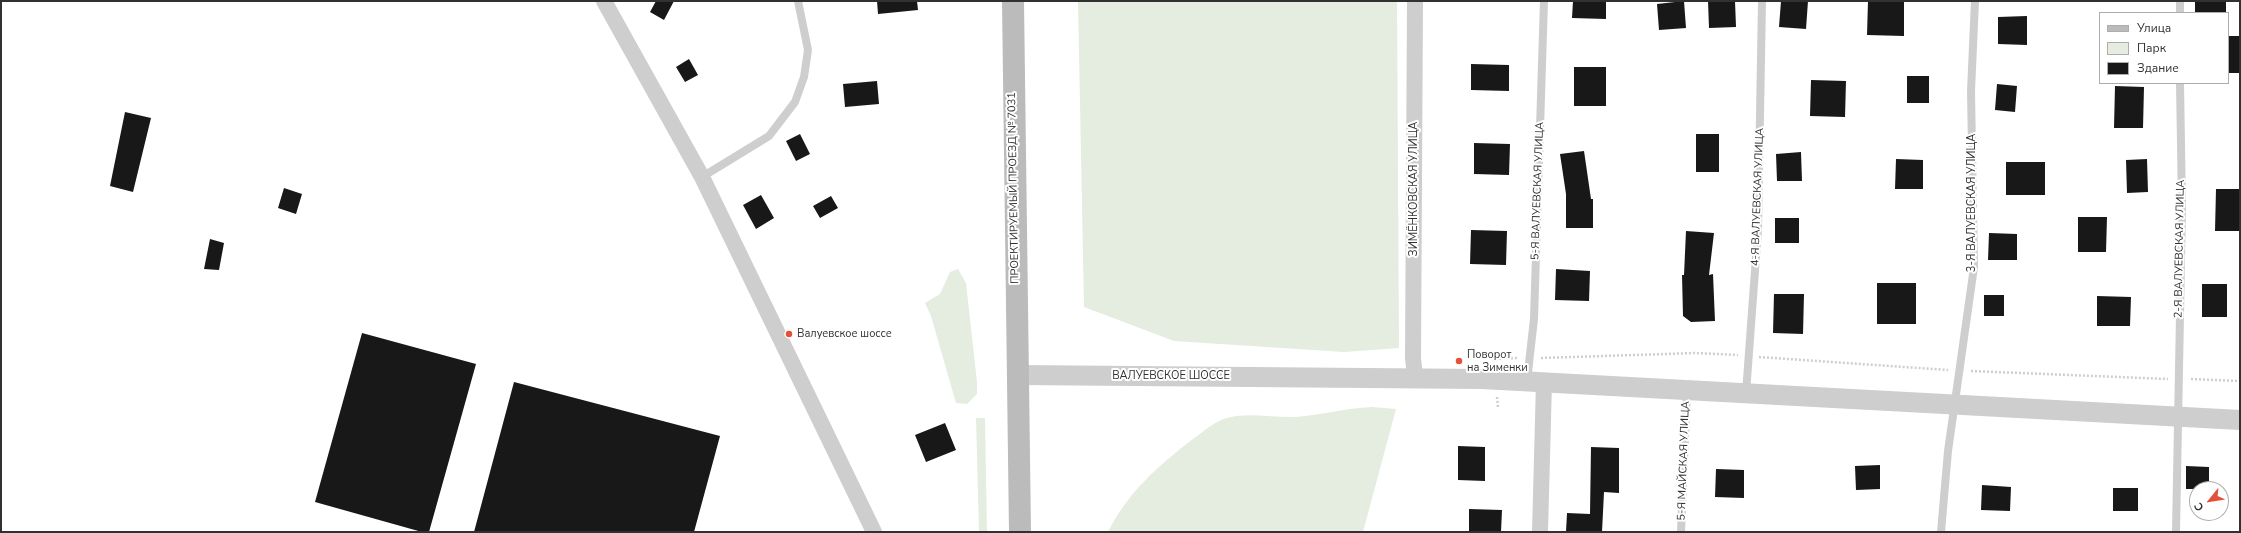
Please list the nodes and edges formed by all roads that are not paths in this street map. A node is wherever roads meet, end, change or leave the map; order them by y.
1 (604, 1) edge
2 (798, 1) edge
3 (1013, 1) edge
4 (1416, 1) edge
5 (1544, 1) edge
6 (1762, 1) edge
7 (1975, 1) edge
8 (2180, 1) edge
9 (2180, 12) edge
10 (2180, 84) edge
11 (702, 177) junction
12 (1017, 375) junction
13 (1415, 377) junction
14 (1535, 382) junction
15 (1686, 390) junction
16 (1746, 393) junction
17 (1954, 404) junction
18 (2176, 416) junction
19 (2240, 420) edge
20 (874, 532) edge
21 (1020, 532) edge
22 (1540, 532) edge
23 (1682, 532) edge
24 (1942, 532) edge
25 (2176, 532) edge

1 - 11 street
2 - 11 lane
3 - 12 main road, ПРОЕКТИРУЕМЫЙ ПРОЕЗД № 7031
4 - 13 street, ЗИМЁНКОВСКАЯ УЛИЦА
5 - 14 lane, 5-Я ВАЛУЕВСКАЯ УЛИЦА
6 - 16 lane, 4-Я ВАЛУЕВСКАЯ УЛИЦА
7 - 17 lane, 3-Я ВАЛУЕВСКАЯ УЛИЦА
8 - 9 lane
10 - 18 lane, 2-Я ВАЛУЕВСКАЯ УЛИЦА
11 - 20 street
12 - 13 street, ВАЛУЕВСКОЕ ШОССЕ
12 - 21 main road
13 - 14 street, ВАЛУЕВСКОЕ ШОССЕ
14 - 15 street, ВАЛУЕВСКОЕ ШОССЕ
14 - 22 street
15 - 16 street, ВАЛУЕВСКОЕ ШОССЕ
15 - 23 lane, 5-Я МАЙСКАЯ УЛИЦА
16 - 17 street, ВАЛУЕВСКОЕ ШОССЕ
17 - 18 street, ВАЛУЕВСКОЕ ШОССЕ
17 - 24 lane, 3-Я ВАЛУЕВСКАЯ УЛИЦА
18 - 19 street, ВАЛУЕВСКОЕ ШОССЕ
18 - 25 lane, 2-Я ВАЛУЕВСКАЯ УЛИЦА

